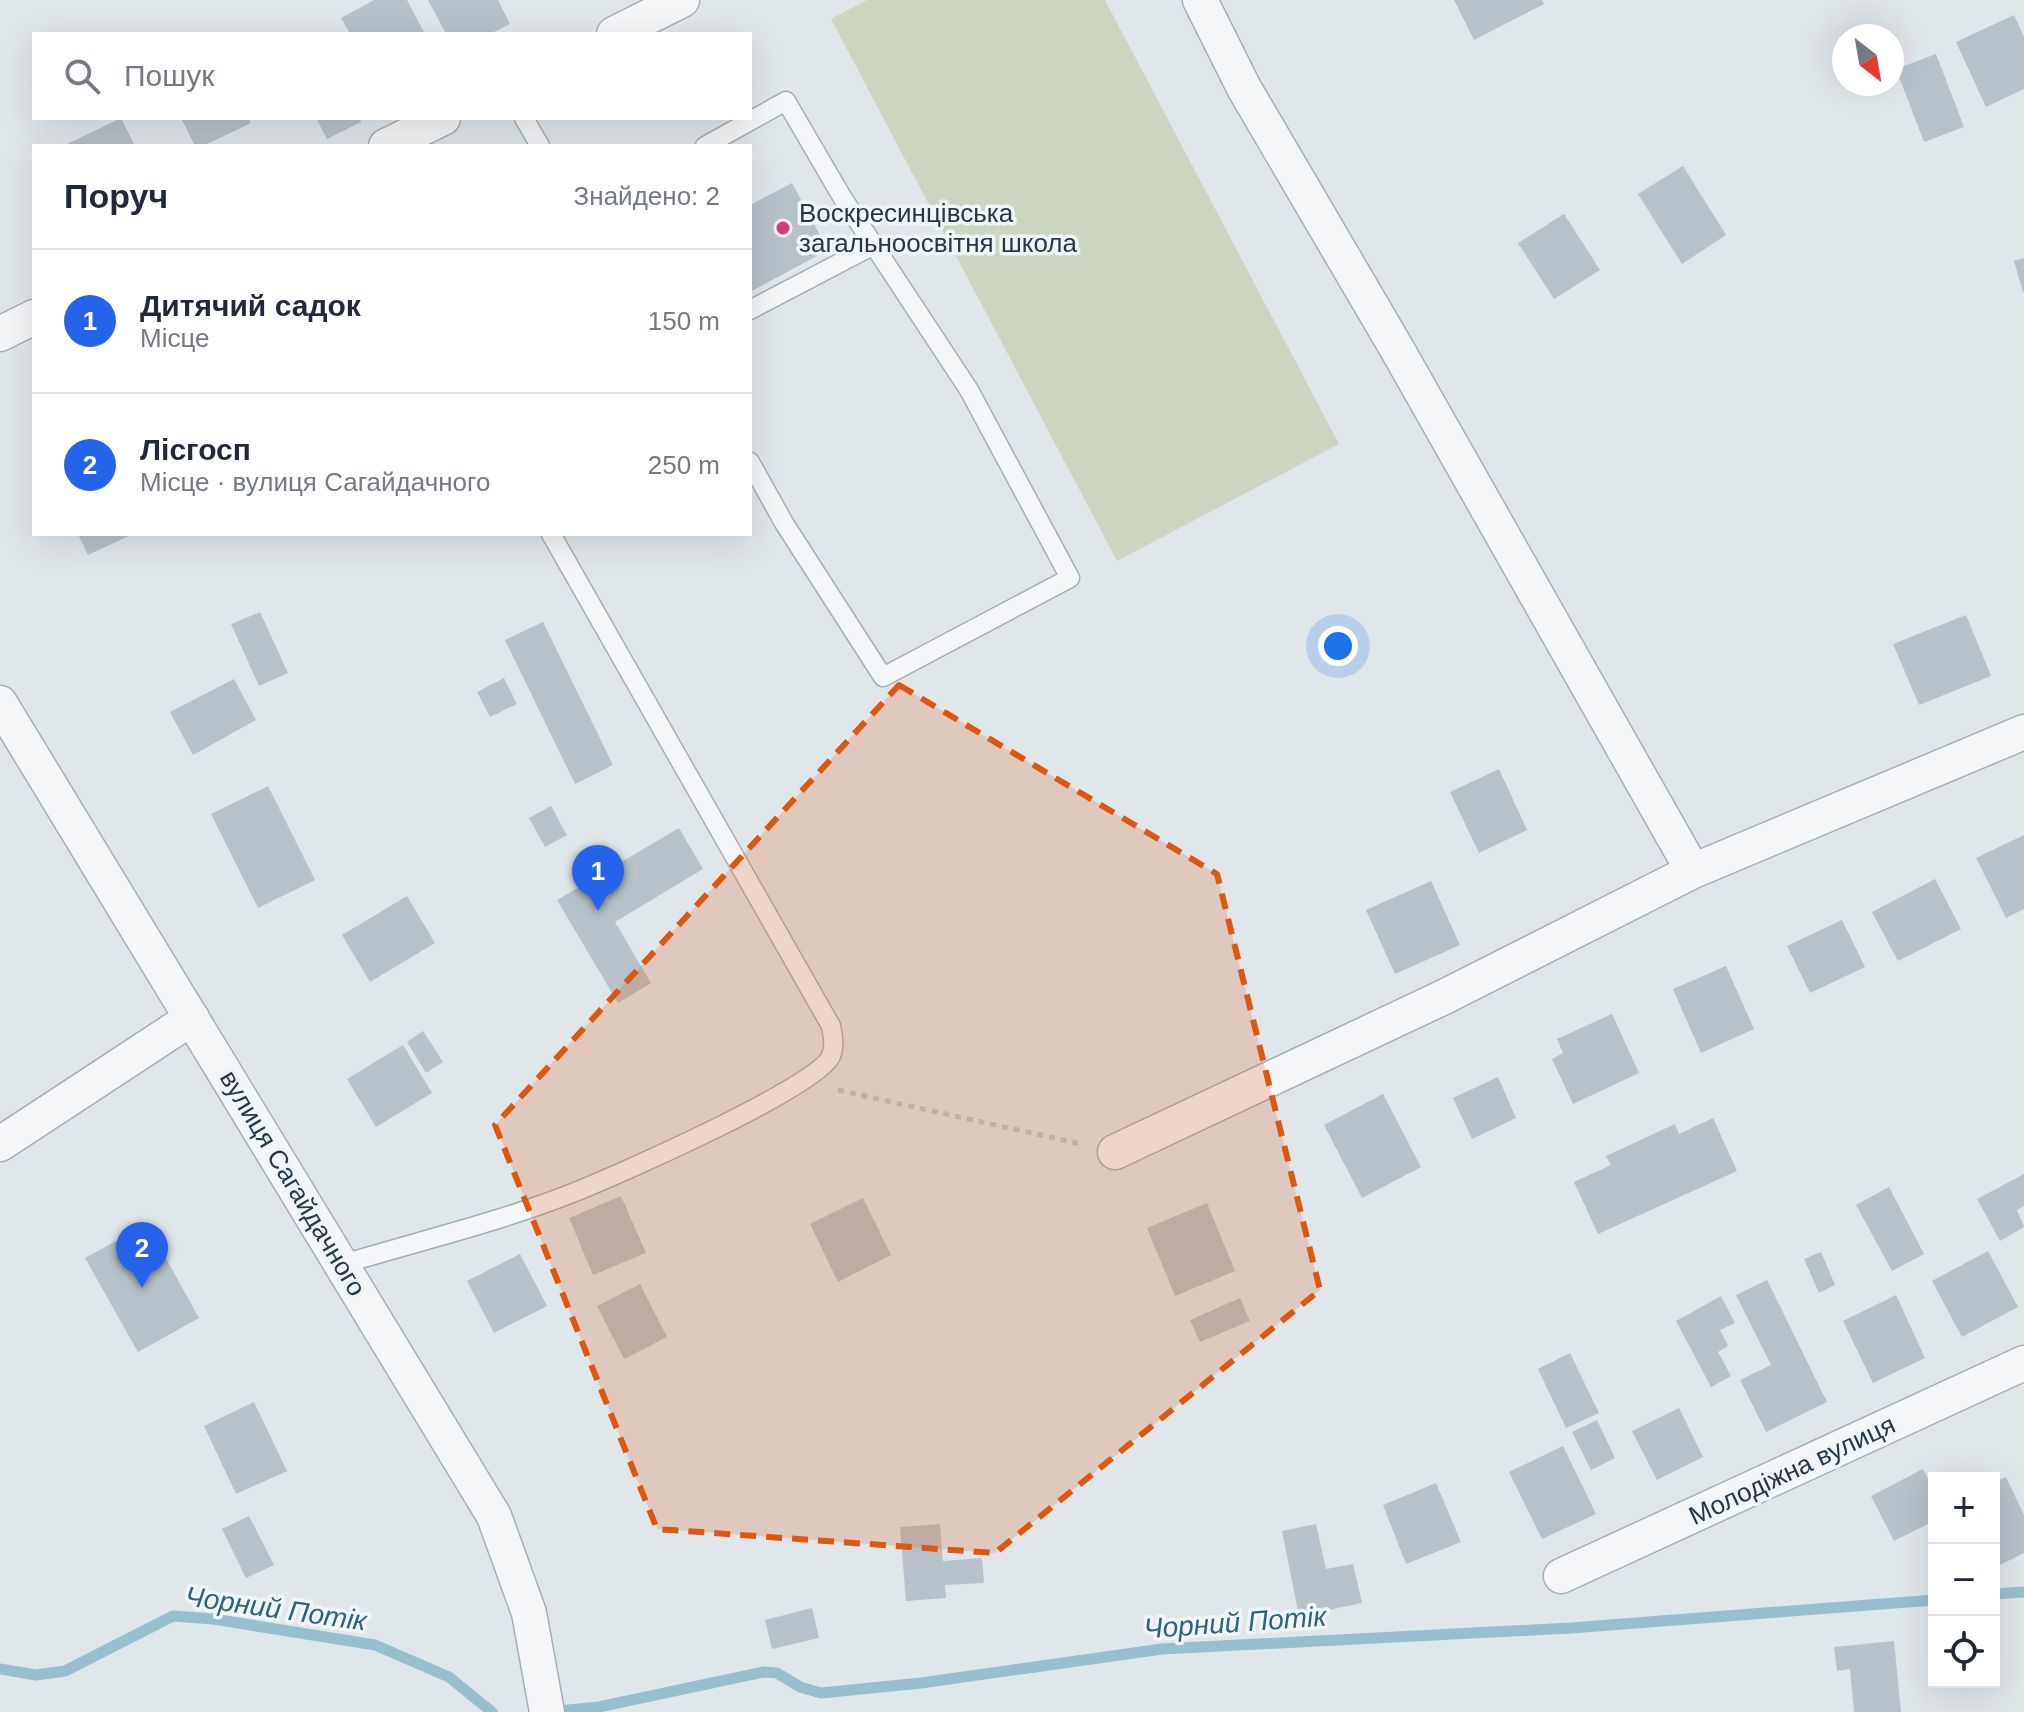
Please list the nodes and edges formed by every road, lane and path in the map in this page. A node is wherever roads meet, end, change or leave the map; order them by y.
1 (681, 0) edge
2 (1200, 0) edge
3 (618, 32) edge
4 (439, 120) edge
5 (525, 120) edge
6 (752, 120) edge
7 (752, 120) edge
8 (390, 144) edge
9 (539, 144) edge
10 (709, 144) edge
11 (874, 245) junction
12 (752, 309) edge
13 (32, 318) edge
14 (0, 334) edge
15 (752, 466) edge
16 (552, 536) edge
17 (0, 703) edge
18 (2024, 732) edge
19 (1693, 871) junction
20 (192, 1018) junction
21 (797, 1084) junction
22 (0, 1144) edge
23 (1115, 1152) joint
24 (343, 1264) junction
25 (2024, 1363) edge
26 (1561, 1576) dead end
27 (545, 1697) edge

1 - 3 street
2 - 19 street
4 - 8 street
5 - 9 lane
6 - 10 lane
7 - 11 lane
11 - 12 lane
11 - 15 lane
13 - 14 street
16 - 21 lane
17 - 20 street, вулиця Сагайдачного
18 - 19 street
19 - 23 street
20 - 22 street
20 - 24 street, вулиця Сагайдачного
21 - 23 path
21 - 24 lane
24 - 27 street, вулиця Сагайдачного
25 - 26 street, Молодіжна вулиця

